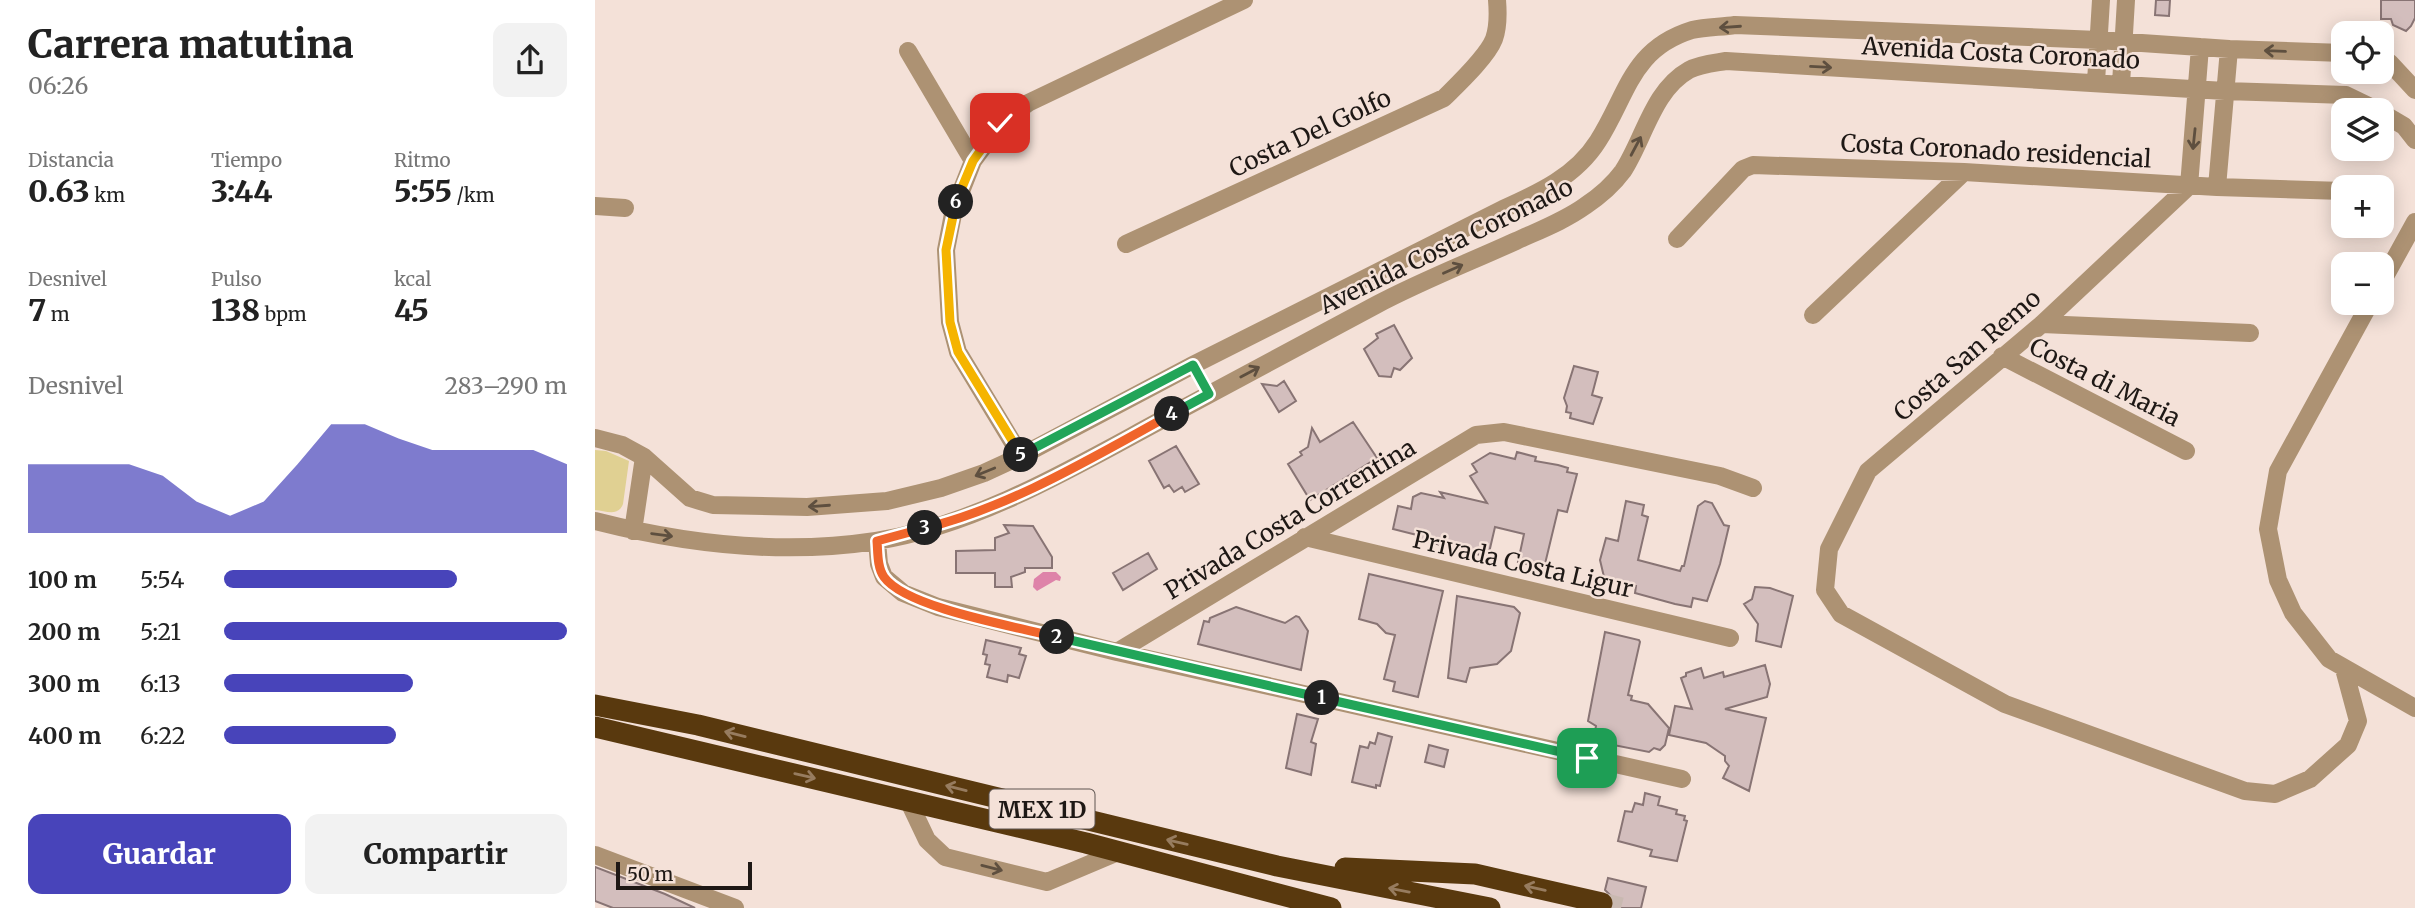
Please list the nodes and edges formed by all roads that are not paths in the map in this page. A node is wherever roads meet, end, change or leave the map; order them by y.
1 (1244, 0) edge
2 (1497, 0) edge
3 (2101, 0) edge
4 (2126, 0) edge
5 (2098, 40) junction
6 (2123, 41) junction
7 (2200, 47) junction
8 (2229, 50) junction
9 (908, 51) dead end
10 (2331, 53) edge
11 (2394, 67) edge
12 (2096, 82) junction
13 (2121, 84) junction
14 (2197, 89) junction
15 (2415, 90) edge
16 (2225, 91) junction
17 (2352, 98) edge
18 (2394, 119) edge
19 (2411, 127) edge
20 (973, 161) junction
21 (1964, 172) junction
22 (2189, 186) junction
23 (2217, 187) junction
24 (2331, 191) edge
25 (595, 206) edge
26 (625, 208) dead end
27 (2415, 222) edge
28 (1677, 239) dead end
29 (1126, 244) dead end
30 (2394, 260) edge
31 (2363, 315) edge
32 (1813, 316) dead end
33 (2042, 324) junction
34 (2250, 333) dead end
35 (2002, 356) junction
36 (1193, 365) junction
37 (1209, 394) junction
38 (595, 438) edge
39 (2186, 451) dead end
40 (1021, 456) junction
41 (644, 457) junction
42 (1753, 488) dead end
43 (595, 521) edge
44 (633, 531) junction
45 (1305, 537) junction
46 (877, 541) junction
47 (1730, 638) dead end
48 (1117, 652) junction
49 (2344, 669) junction
50 (595, 705) edge
51 (2415, 708) edge
52 (595, 727) edge
53 (1682, 779) dead end
54 (908, 800) junction
55 (1118, 852) junction
56 (595, 855) edge
57 (1277, 866) junction
58 (1265, 892) junction
59 (1602, 904) dead end
60 (735, 908) edge
61 (1309, 908) edge
62 (1331, 908) edge
63 (1490, 908) edge

1 - 20 street
2 - 29 street, Costa Del Golfo
3 - 5 street
4 - 6 street
5 - 6 street, Avenida Costa Coronado
5 - 12 street
5 -> 36 street, Avenida Costa Coronado
6 - 7 street, Avenida Costa Coronado
6 - 13 street
7 - 8 street, Avenida Costa Coronado
7 - 14 street
10 -> 8 street, Avenida Costa Coronado
8 - 16 street
9 - 20 street
11 - 15 street
12 - 13 street, Avenida Costa Coronado
37 -> 12 street, Avenida Costa Coronado
13 - 14 street, Avenida Costa Coronado
14 - 16 street, Avenida Costa Coronado
14 -> 22 street
16 - 17 street, Avenida Costa Coronado
16 - 23 street
18 - 19 street
20 - 40 street
21 - 22 street, Costa Coronado residencial
21 - 28 street, Costa Coronado residencial
21 - 32 street
22 - 23 street, Costa Coronado residencial
22 - 33 street, Costa San Remo
23 - 24 street, Costa Coronado residencial
25 - 26 street
27 - 30 street
31 - 49 street
33 - 34 street
33 - 35 street, Costa San Remo
35 - 39 street, Costa di Maria
35 - 49 street, Costa San Remo
36 - 37 street
36 - 40 street, Avenida Costa Coronado
37 - 46 street, Avenida Costa Coronado
38 - 41 street, Avenida Costa Coronado
40 -> 41 street, Avenida Costa Coronado
41 - 44 street
42 - 45 street, Privada Costa Correntina
43 - 44 street, Avenida Costa Coronado
44 -> 46 street, Avenida Costa Coronado
45 - 47 street, Privada Costa Ligur
45 - 48 street, Privada Costa Correntina
46 - 48 street
48 - 53 street
49 - 51 street
57 -> 50 highway, MEX 1D
52 -> 54 highway, MEX 1D
54 - 55 highway, MEX 1D
54 -> 55 street
55 - 58 highway, MEX 1D
56 - 60 street
59 -> 57 highway
63 -> 57 highway, MEX 1D
58 - 61 highway
58 - 62 highway, MEX 1D

